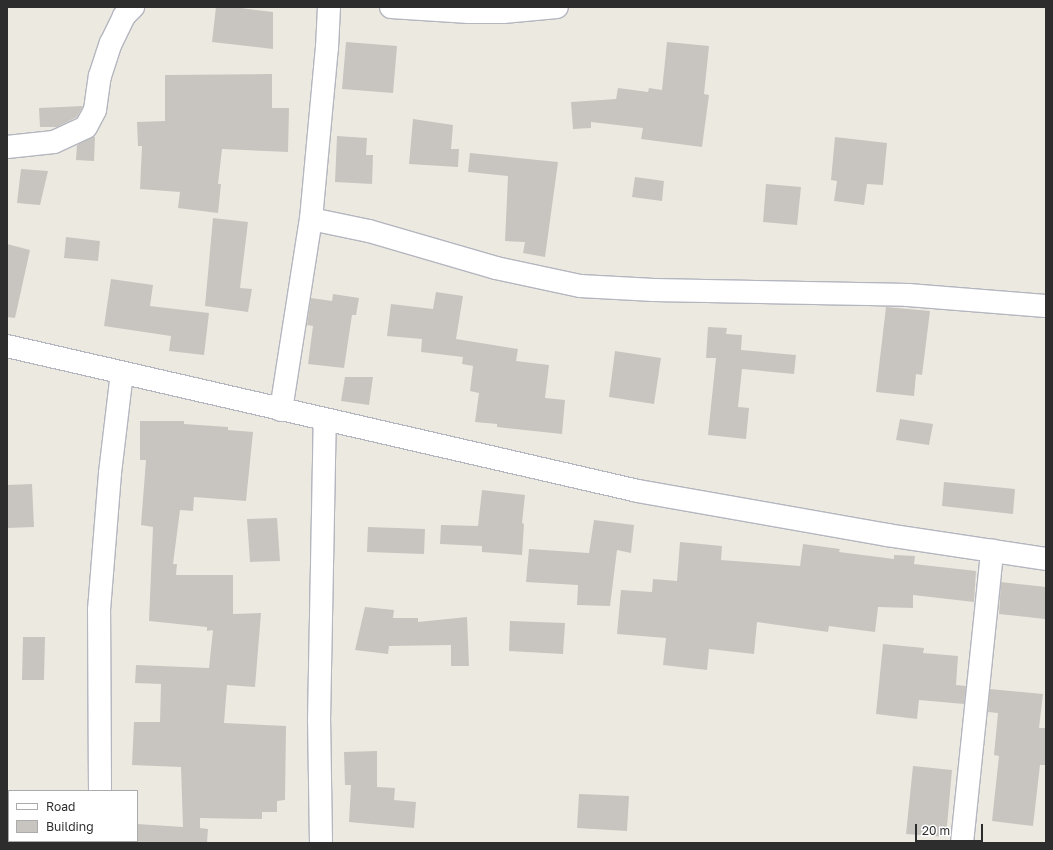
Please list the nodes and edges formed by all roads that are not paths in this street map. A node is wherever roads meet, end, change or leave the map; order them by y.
1 (133, 7) edge
2 (329, 7) edge
3 (391, 7) edge
4 (558, 7) edge
5 (7, 147) edge
6 (311, 219) junction
7 (1046, 306) edge
8 (7, 346) edge
9 (122, 373) junction
10 (281, 410) junction
11 (325, 420) junction
12 (992, 551) junction
13 (1046, 559) edge
14 (100, 790) edge
15 (321, 843) edge
16 (962, 843) edge

1 - 5 street
2 - 6 street
3 - 4 street
6 - 7 street
6 - 10 street
8 - 9 street
9 - 10 street
9 - 14 street
10 - 11 street
11 - 12 street
11 - 15 street
12 - 13 street
12 - 16 street

